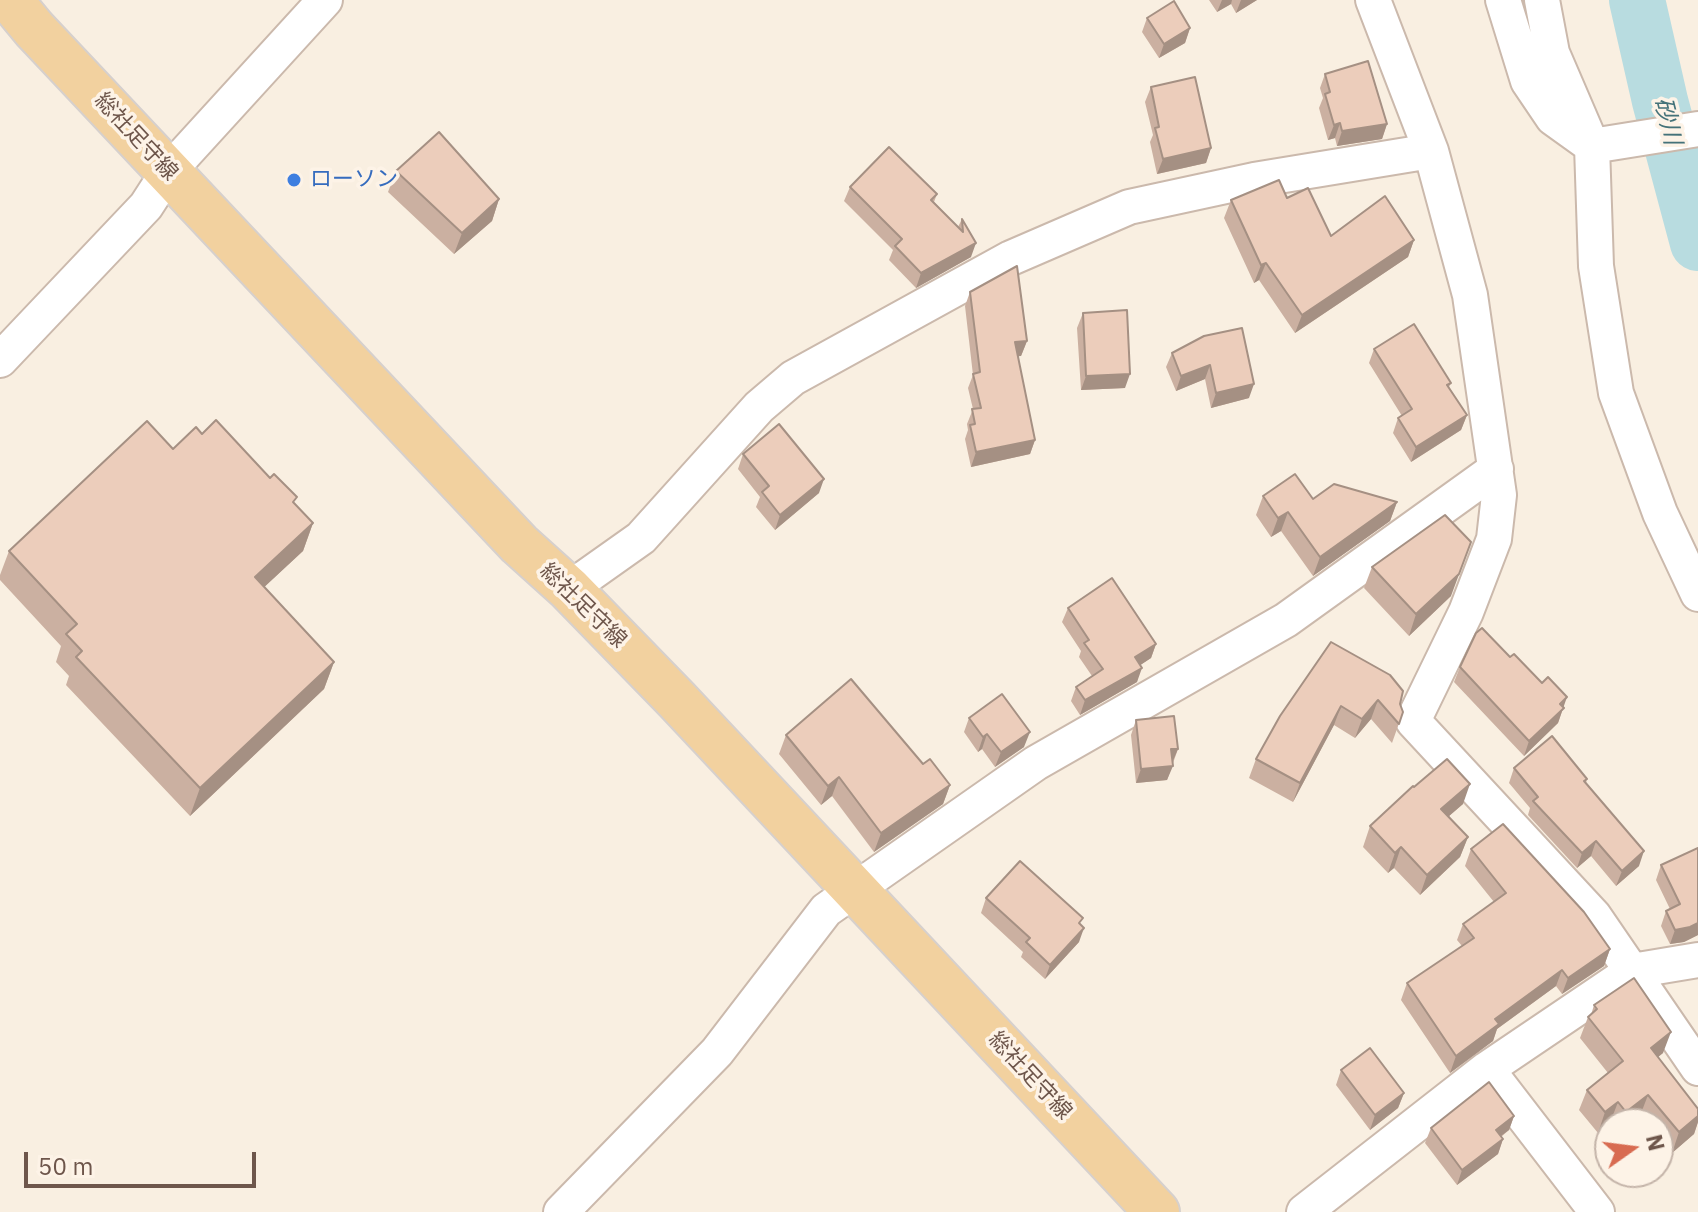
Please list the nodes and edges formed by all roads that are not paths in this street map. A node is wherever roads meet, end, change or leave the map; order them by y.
1 (10, 0) edge
2 (325, 0) edge
3 (1373, 0) edge
4 (1503, 0) edge
5 (1542, 0) edge
6 (1698, 129) edge
7 (1604, 145) junction
8 (1431, 151) junction
9 (168, 172) junction
10 (0, 360) edge
11 (1496, 469) junction
12 (569, 589) junction
13 (1698, 594) edge
14 (857, 890) junction
15 (1698, 960) edge
16 (1632, 971) junction
17 (1698, 1068) edge
18 (1487, 1069) junction
19 (1590, 1210) edge
20 (561, 1212) edge
21 (1157, 1212) edge
22 (1304, 1212) edge

1 - 9 main road, 総社足守線
2 - 9 street
3 - 8 street
4 - 7 street
5 - 7 street
6 - 7 street
7 - 13 street
8 - 11 street
8 - 12 street
9 - 10 street
9 - 12 main road, 総社足守線
11 - 14 street
11 - 16 street
12 - 14 main road, 総社足守線
14 - 20 street
14 - 21 main road, 総社足守線
15 - 16 street
16 - 17 street
16 - 18 street
18 - 19 street
18 - 22 street

